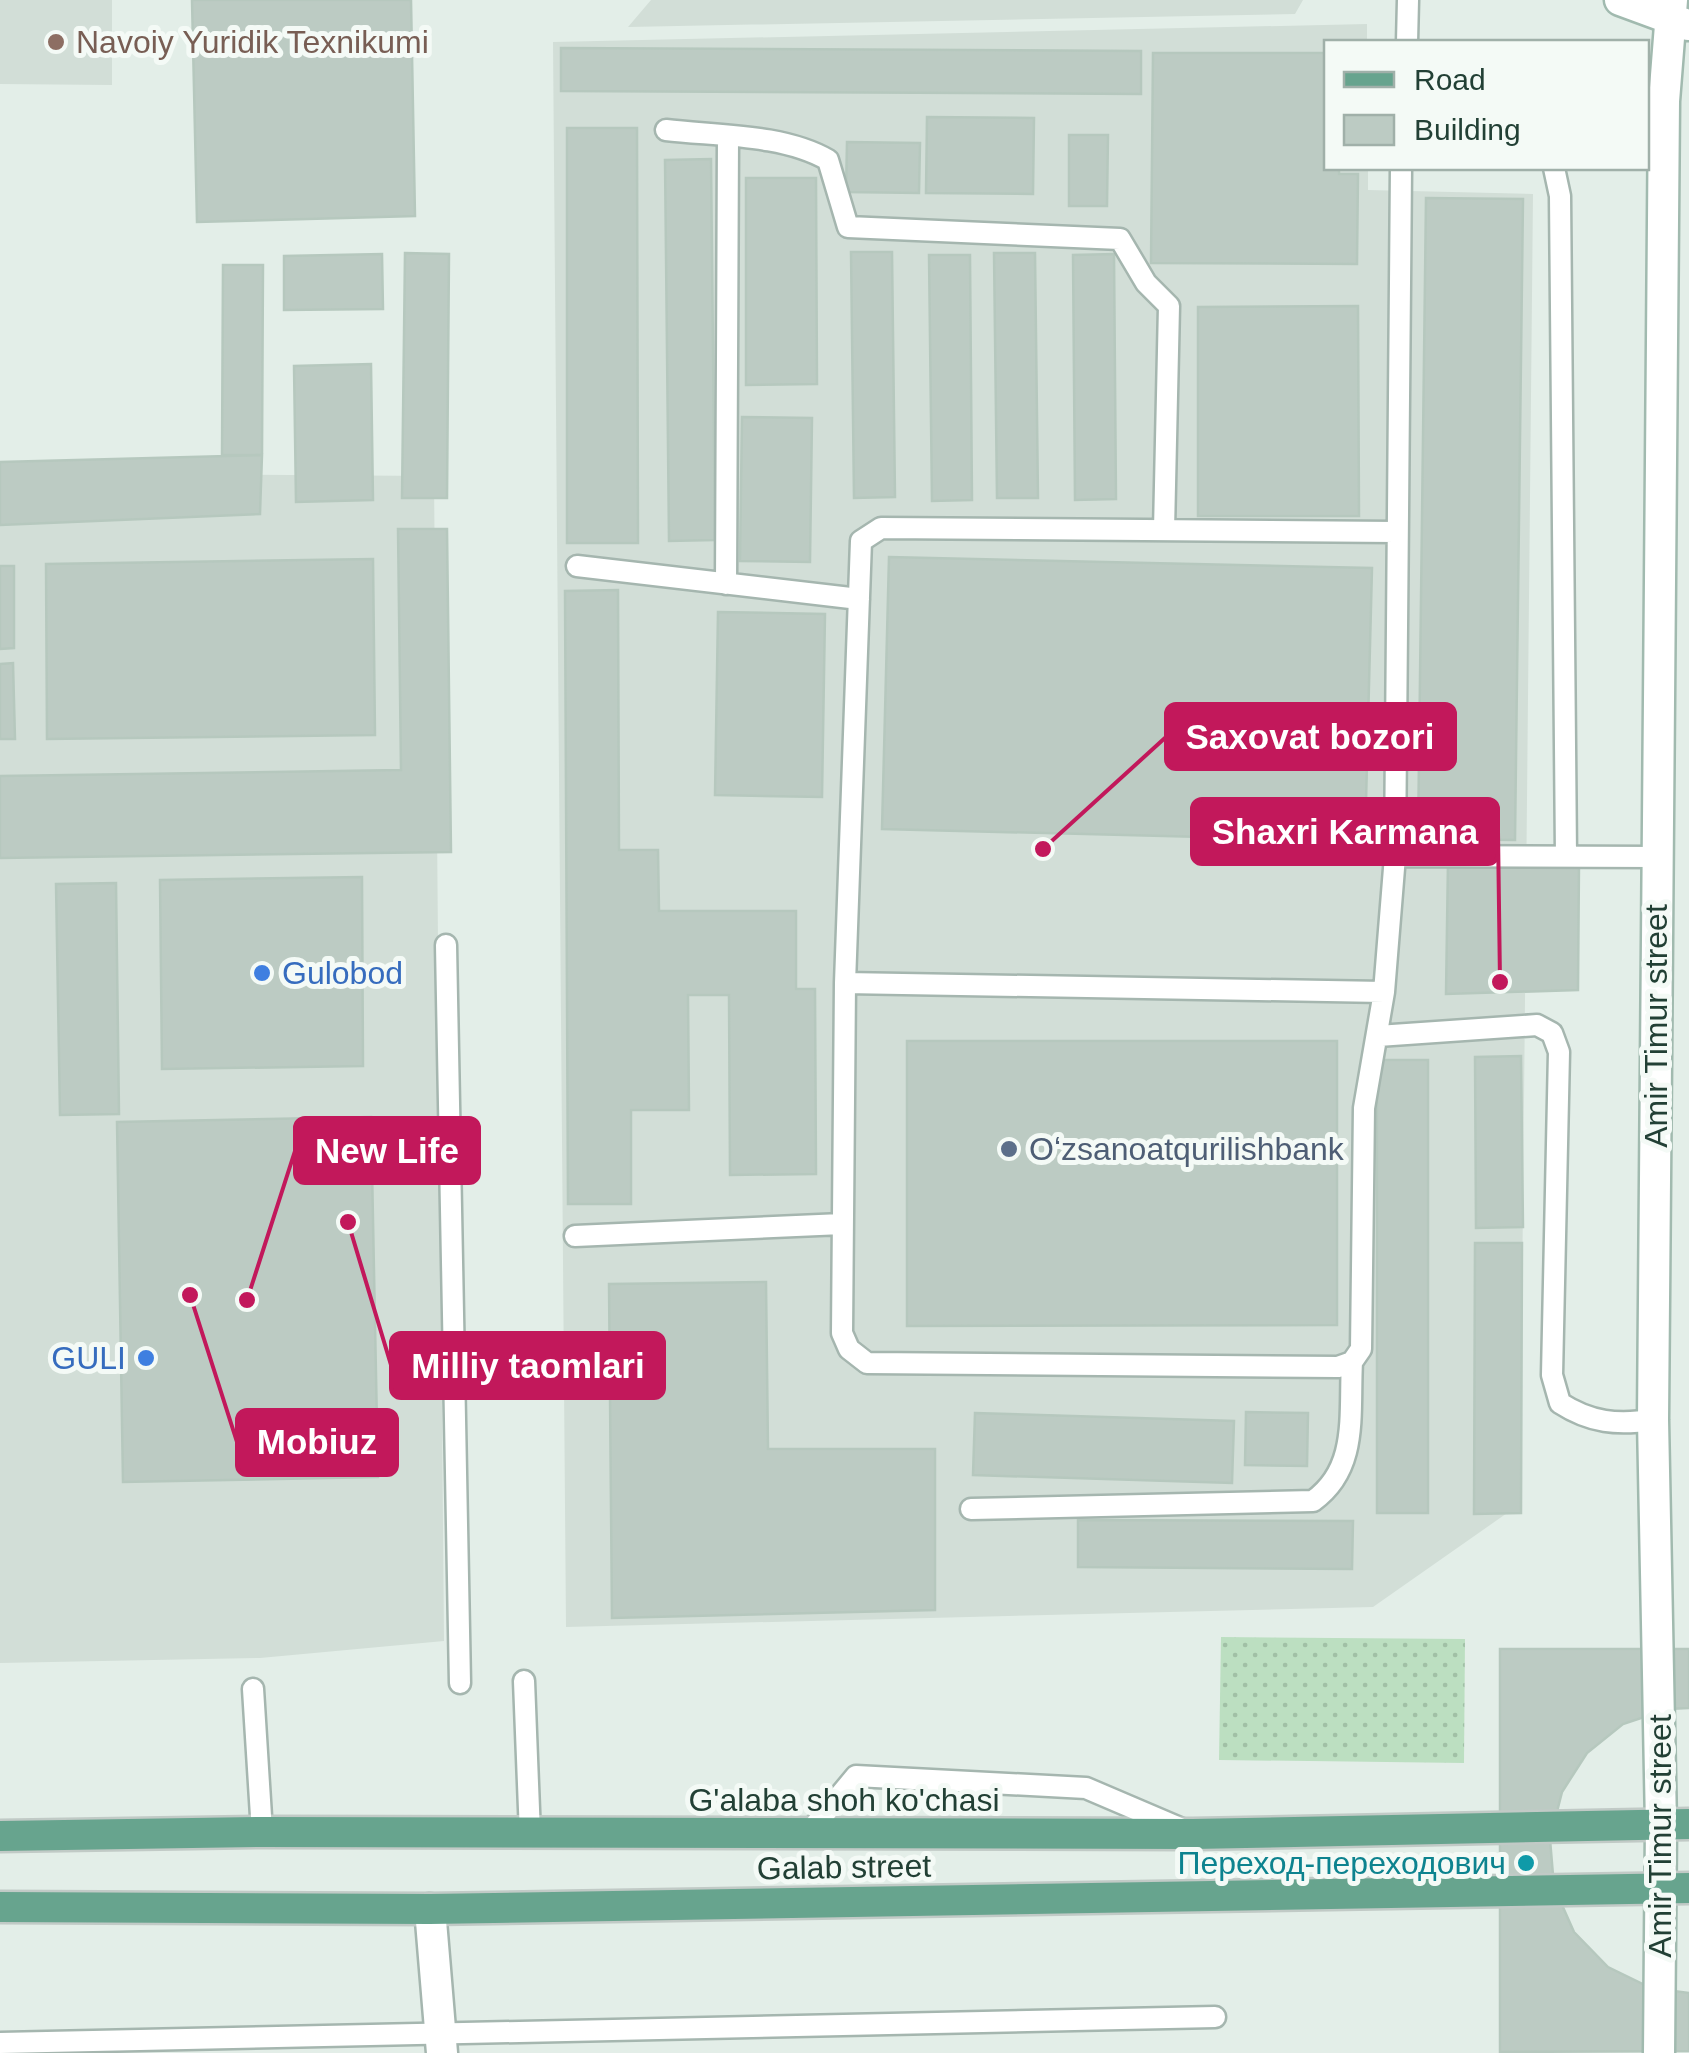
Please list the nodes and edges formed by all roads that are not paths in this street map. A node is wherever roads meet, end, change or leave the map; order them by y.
1 (1408, 0) edge
2 (1620, 0) edge
3 (1677, 15) edge
4 (1407, 40) edge
5 (666, 130) dead end
6 (728, 138) junction
7 (1401, 170) edge
8 (1554, 170) edge
9 (1164, 530) junction
10 (1396, 532) junction
11 (577, 566) dead end
12 (726, 584) junction
13 (859, 598) junction
14 (1395, 856) junction
15 (1566, 856) junction
16 (1658, 857) junction
17 (446, 945) dead end
18 (845, 982) junction
19 (1384, 992) junction
20 (1378, 1036) junction
21 (842, 1224) junction
22 (575, 1236) dead end
23 (1352, 1362) junction
24 (1653, 1420) junction
25 (972, 1509) dead end
26 (524, 1681) dead end
27 (460, 1683) dead end
28 (253, 1689) dead end
29 (1675, 1825) edge
30 (262, 1832) junction
31 (1193, 1834) junction
32 (530, 1835) junction
33 (0, 1836) edge
34 (806, 1836) junction
35 (1675, 1888) edge
36 (0, 1907) edge
37 (430, 1909) junction
38 (1215, 2017) dead end
39 (0, 2043) edge
40 (442, 2044) edge
41 (279, 2045) edge
42 (1660, 2053) edge

1 - 4 lane
2 - 3 main road
3 - 16 main road, Amir Timur street
5 - 6 lane
6 - 9 lane
6 - 12 lane
7 - 10 lane
8 - 15 lane
9 - 10 lane
9 - 13 lane
10 - 14 lane
11 - 12 lane
12 - 13 lane
13 - 18 lane
14 - 15 lane
14 - 19 lane
15 - 16 lane
16 - 24 main road, Amir Timur street
17 - 27 lane
18 - 19 lane
18 - 21 lane
19 - 20 lane
20 - 23 lane
20 - 24 lane
21 - 22 lane
21 - 23 lane
23 - 25 lane
24 - 29 main road, Amir Timur street
26 - 32 lane
28 - 30 lane
29 - 31 main road, G'alaba shoh ko'chasi
29 - 35 main road, Amir Timur street
30 - 32 main road, G'alaba shoh ko'chasi
30 - 33 main road, G'alaba shoh ko'chasi
31 - 34 main road, G'alaba shoh ko'chasi
31 - 34 lane
32 - 34 main road, G'alaba shoh ko'chasi
35 - 37 main road, Galab street
35 - 42 main road, Amir Timur street
36 - 37 main road, Galab street
37 - 40 main road
38 - 40 lane
39 - 41 lane
40 - 41 lane

